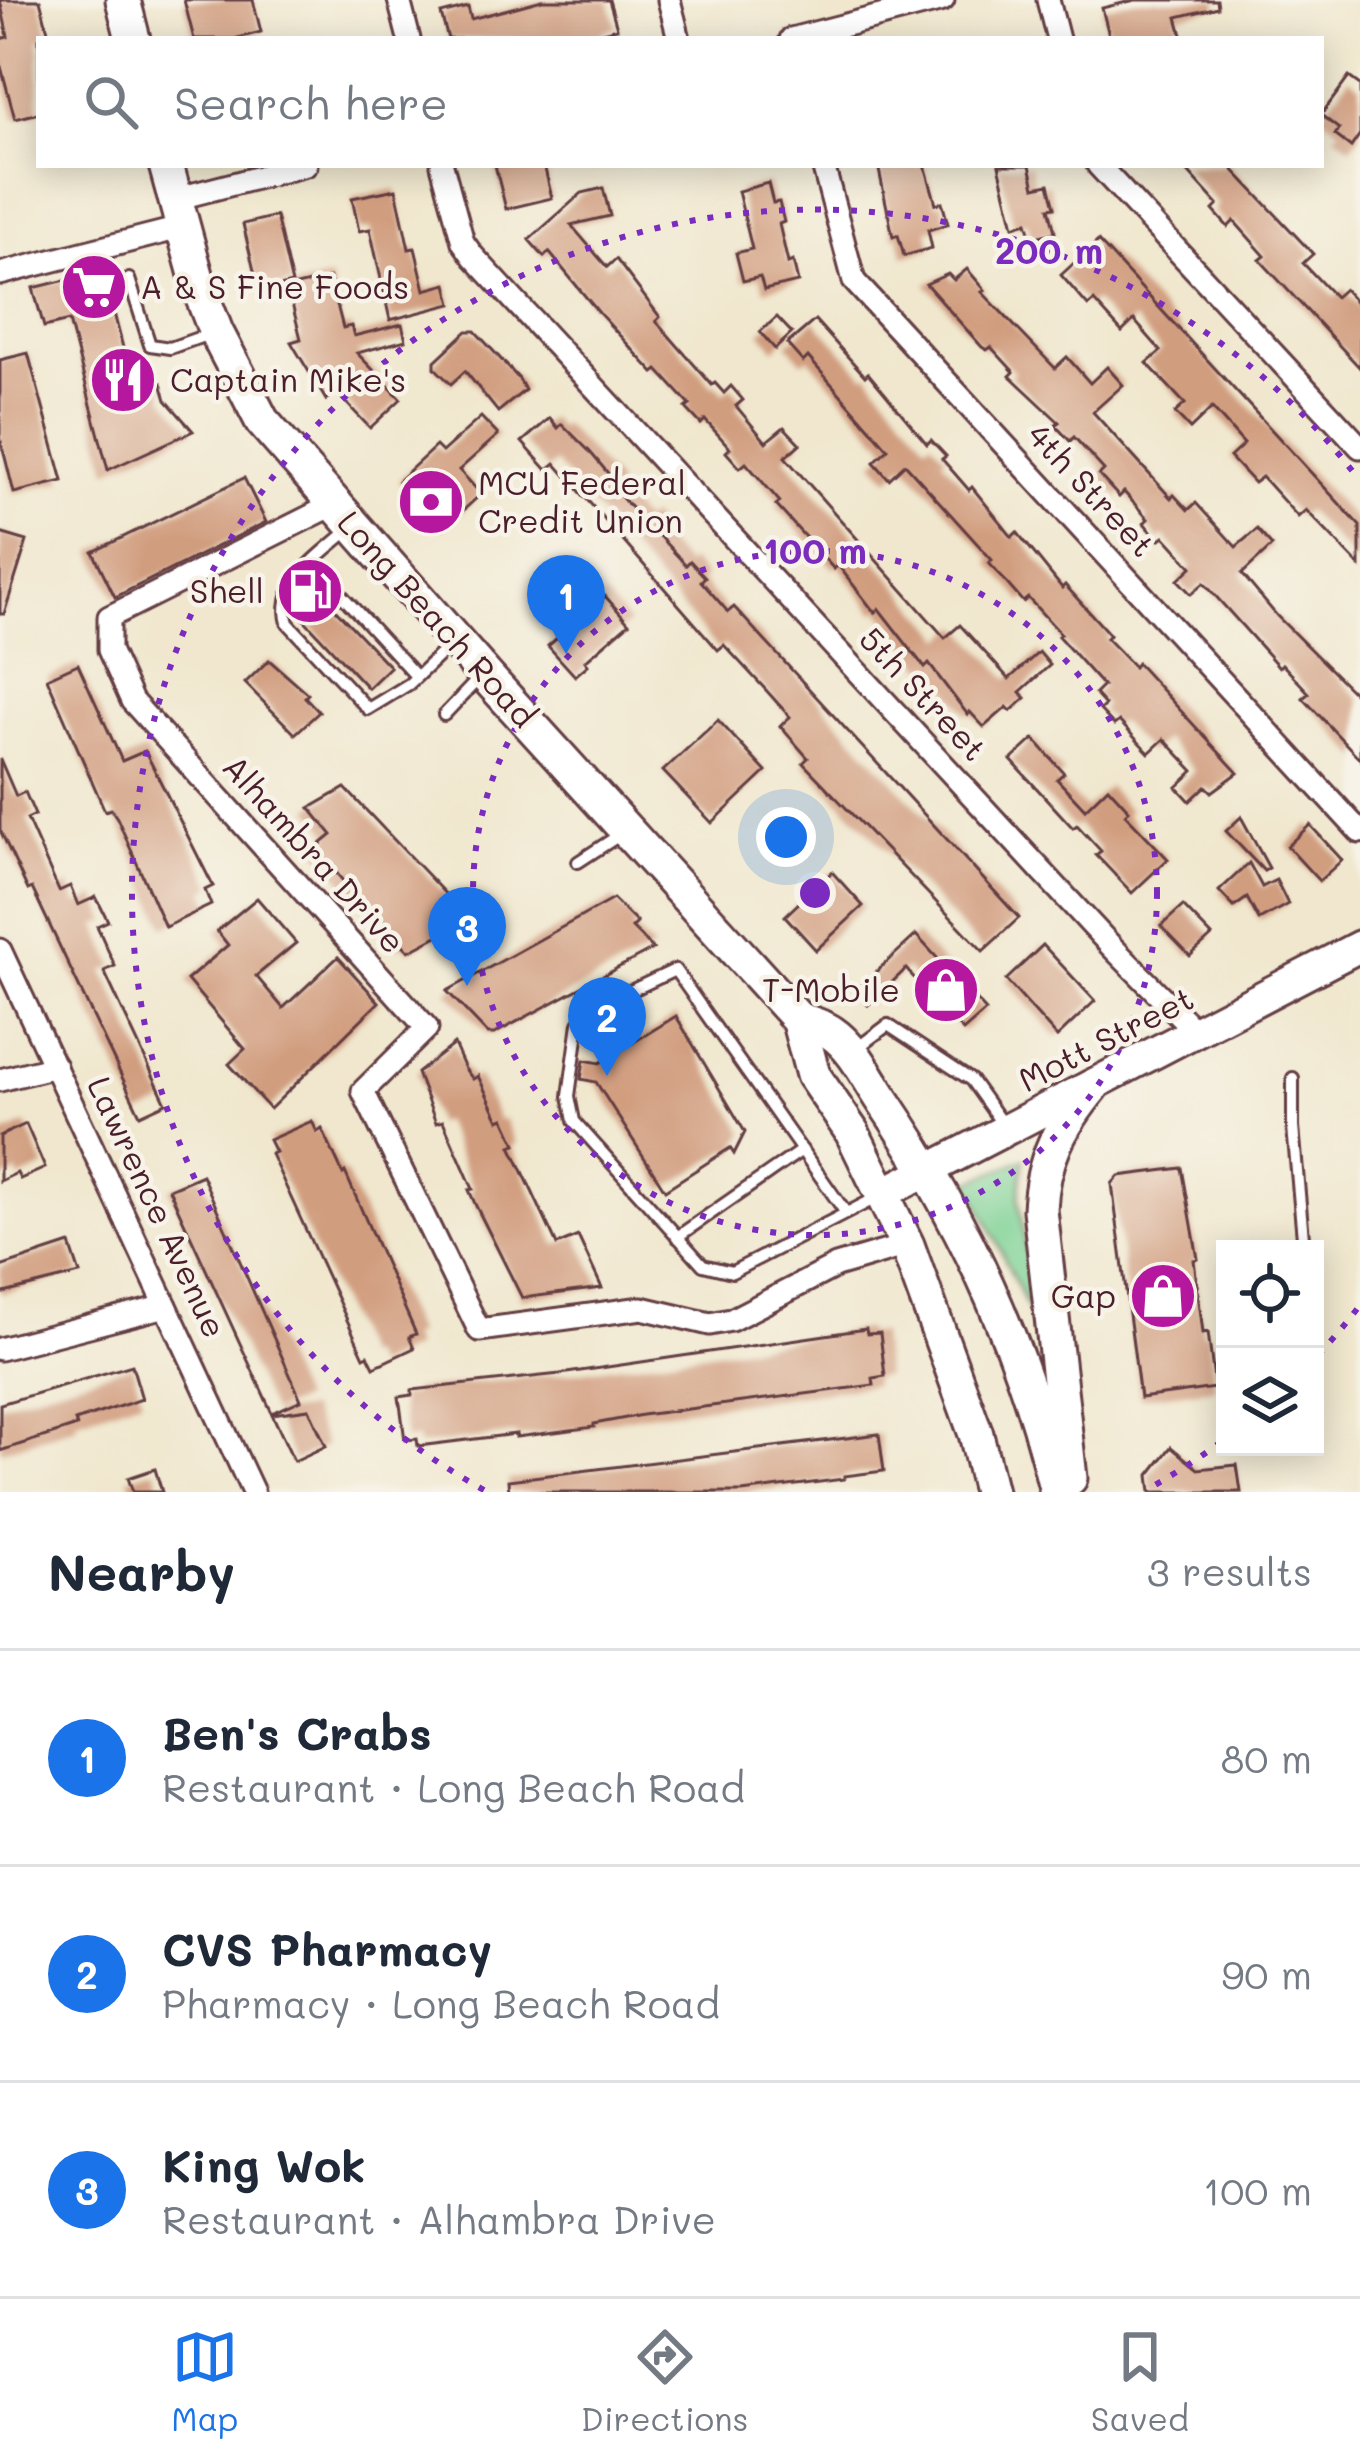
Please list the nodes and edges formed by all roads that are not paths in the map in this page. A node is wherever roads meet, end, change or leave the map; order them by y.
1 (123, 0) edge
2 (399, 0) edge
3 (668, 0) edge
4 (939, 0) edge
5 (1048, 0) edge
6 (132, 36) edge
7 (409, 36) edge
8 (678, 36) edge
9 (802, 36) edge
10 (1057, 36) edge
11 (167, 168) edge
12 (299, 168) edge
13 (443, 168) edge
14 (824, 168) edge
15 (1102, 168) edge
16 (180, 213) junction
17 (0, 274) edge
18 (129, 279) dead end
19 (216, 332) junction
20 (1360, 447) edge
21 (344, 515) junction
22 (313, 564) junction
23 (344, 598) junction
24 (334, 608) dead end
25 (311, 628) dead end
26 (301, 637) junction
27 (455, 640) junction
28 (330, 648) dead end
29 (320, 658) junction
30 (350, 669) dead end
31 (484, 673) junction
32 (416, 676) junction
33 (339, 678) junction
34 (443, 715) dead end
35 (627, 830) junction
36 (1360, 832) edge
37 (578, 862) dead end
38 (1360, 946) edge
39 (0, 950) edge
40 (798, 1019) junction
41 (1197, 1034) junction
42 (850, 1053) junction
43 (55, 1066) junction
44 (1293, 1078) dead end
45 (0, 1080) edge
46 (1092, 1087) junction
47 (1006, 1131) junction
48 (802, 1150) junction
49 (929, 1170) junction
50 (884, 1193) junction
51 (846, 1214) junction
52 (676, 1237) junction
53 (1303, 1240) edge
54 (907, 1244) junction
55 (166, 1306) junction
56 (0, 1349) edge
57 (253, 1492) edge
58 (990, 1492) edge
59 (1057, 1492) edge
60 (1071, 1492) edge

1 - 6 main road
2 - 7 street
3 - 8 street
4 - 9 street
5 - 10 street
11 - 16 main road, Long Beach Road
12 - 16 street
13 - 41 street, 5th Street
14 - 36 street, 4th Street
15 - 20 street
16 - 17 street
16 - 19 main road, Long Beach Road
18 - 19 lane
19 - 21 main road, Long Beach Road
21 - 22 lane
21 - 27 main road, Long Beach Road
21 - 54 street, Alhambra Drive
22 - 23 lane
22 - 26 lane
23 - 24 lane
23 - 32 lane
25 - 26 lane
26 - 29 lane
27 - 31 main road, Long Beach Road
27 - 32 lane
28 - 29 lane
29 - 33 lane
30 - 33 lane
31 - 34 lane
31 - 35 main road, Long Beach Road
32 - 33 lane
35 - 37 lane
35 - 40 main road, Long Beach Road
38 - 41 main road, Mott Street
39 - 43 street, Lawrence Avenue
40 - 42 main road, Long Beach Road
40 - 50 main road, Long Beach Road
41 - 46 main road, Mott Street
42 - 47 lane
42 - 49 main road, Long Beach Road
43 - 45 street
43 - 55 street, Lawrence Avenue
44 - 53 lane
46 - 47 main road, Mott Street
46 - 60 main road
47 - 49 main road, Mott Street
48 - 51 lane
48 - 52 lane
48 - 52 lane
49 - 50 main road, Mott Street
49 - 59 main road, Long Beach Road
50 - 51 lane
50 - 54 main road, Long Beach Road
51 - 52 lane
54 - 58 main road, Long Beach Road
55 - 56 street
55 - 57 street, Lawrence Avenue

